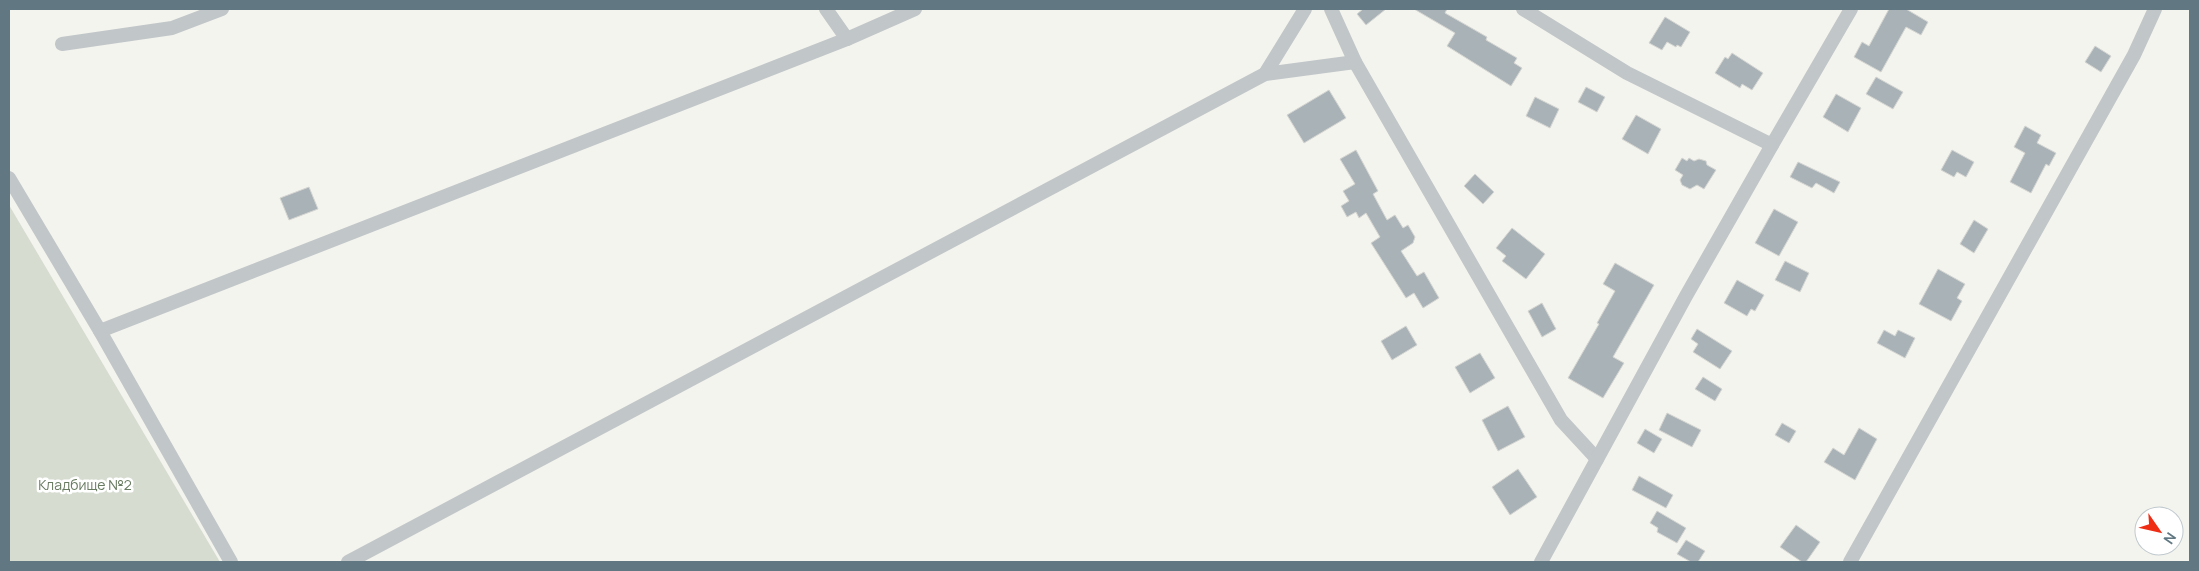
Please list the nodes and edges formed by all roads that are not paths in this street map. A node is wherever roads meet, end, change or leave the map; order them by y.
1 (222, 9) edge
2 (826, 9) edge
3 (915, 9) edge
4 (1305, 9) edge
5 (1331, 9) edge
6 (1523, 9) edge
7 (1851, 9) edge
8 (2155, 9) edge
9 (847, 40) junction
10 (62, 44) dead end
11 (1355, 62) junction
12 (1265, 74) junction
13 (1772, 145) junction
14 (9, 178) edge
15 (100, 331) junction
16 (1597, 459) junction
17 (231, 562) edge
18 (348, 562) edge
19 (1541, 562) edge
20 (1850, 562) edge

1 - 10 street
2 - 9 street
3 - 9 street
4 - 12 street
5 - 11 street
6 - 13 street
7 - 13 street
8 - 20 street
9 - 15 street
11 - 12 street
11 - 16 street
12 - 18 street
13 - 16 street
14 - 15 street
15 - 17 street
16 - 19 street

